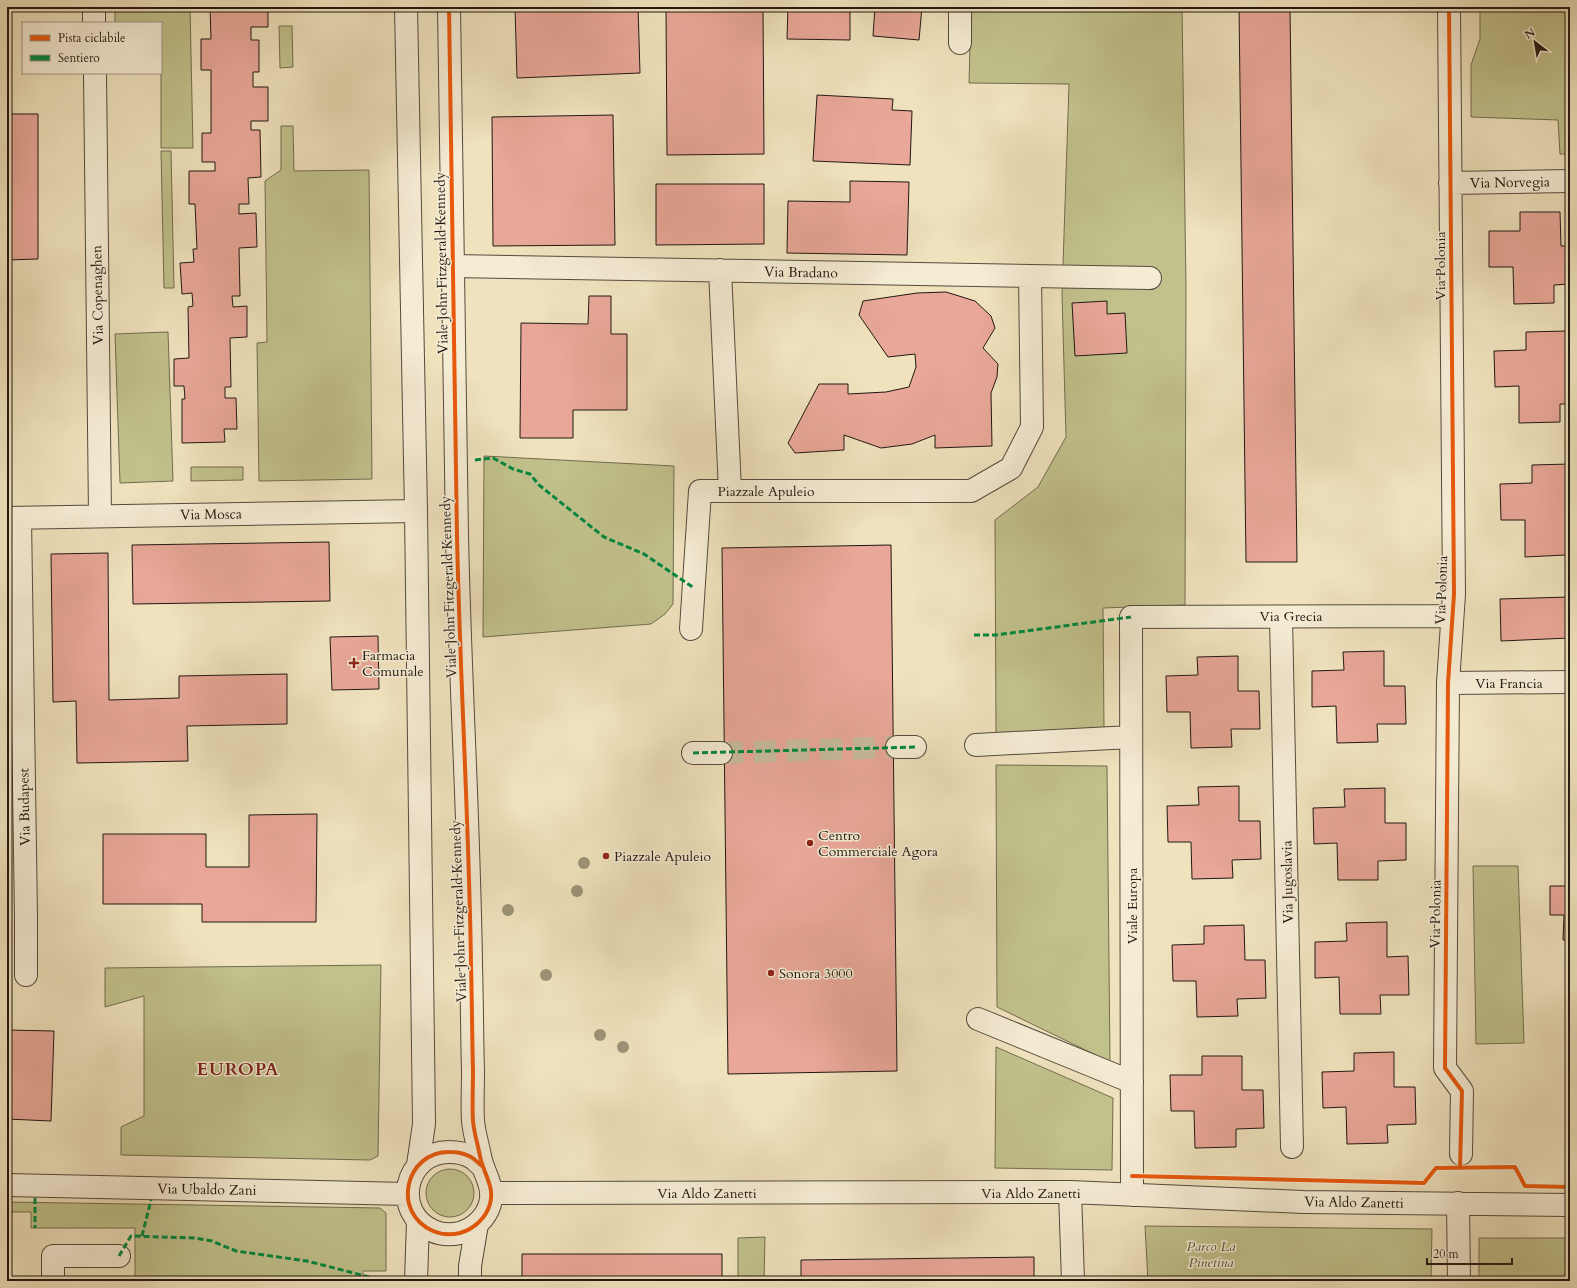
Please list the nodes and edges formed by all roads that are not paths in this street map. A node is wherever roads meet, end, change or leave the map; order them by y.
1 (94, 7) edge
2 (406, 7) edge
3 (449, 7) edge
4 (960, 7) edge
5 (1449, 7) edge
6 (94, 22) edge
7 (960, 43) dead end
8 (95, 74) edge
9 (1570, 181) edge
10 (1450, 183) junction
11 (452, 266) junction
12 (720, 270) junction
13 (1030, 276) junction
14 (1150, 278) dead end
15 (730, 491) junction
16 (416, 511) junction
17 (100, 516) junction
18 (13, 518) edge
19 (1282, 616) junction
20 (1451, 616) junction
21 (1131, 617) joint
22 (691, 629) dead end
23 (1448, 682) junction
24 (1570, 682) edge
25 (1131, 737) junction
26 (976, 745) dead end
27 (693, 753) dead end
28 (721, 753) tunnel mouth
29 (26, 975) dead end
30 (978, 1019) dead end
31 (1132, 1082) junction
32 (1292, 1147) dead end
33 (1461, 1154) dead end
34 (418, 1165) junction
35 (482, 1166) junction
36 (7, 1185) edge
37 (1070, 1192) junction
38 (491, 1193) junction
39 (407, 1194) junction
40 (1132, 1195) junction
41 (1458, 1204) junction
42 (1570, 1205) edge
43 (418, 1220) junction
44 (477, 1224) junction
45 (119, 1256) dead end
46 (53, 1281) edge
47 (416, 1281) edge
48 (470, 1281) edge
49 (1073, 1281) edge
50 (1458, 1281) edge

1 - 6 street
2 - 16 street, Viale John Fitzgerald Kennedy
3 - 11 street, Viale John Fitzgerald Kennedy
4 - 7 street
5 - 10 street, Via Polonia
8 - 17 street, Via Copenaghen
9 - 10 street, Via Norvegia
10 - 20 street, Via Polonia
11 - 12 street, Via Bradano
11 - 35 street, Viale John Fitzgerald Kennedy
12 - 13 street, Via Bradano
12 - 15 street
13 - 14 street, Via Bradano
13 - 15 street, Piazzale Apuleio
15 - 22 street, Piazzale Apuleio
16 - 17 street, Via Mosca
16 - 34 street, Viale John Fitzgerald Kennedy
17 - 18 street, Via Mosca
18 - 29 street, Via Budapest
19 - 20 street, Via Grecia
19 - 21 street, Via Grecia
19 - 32 street, Via Jugoslavia
20 - 23 street, Via Polonia
21 - 25 street, Viale Europa
23 - 24 street, Via Francia
23 - 33 street, Via Polonia
25 - 26 street
25 - 31 street, Viale Europa
27 - 28 street
30 - 31 street
31 - 40 street, Viale Europa
34 - 35 street
34 - 39 street, Viale John Fitzgerald Kennedy
35 - 38 street, Viale John Fitzgerald Kennedy
36 - 39 street, Via Ubaldo Zani
37 - 38 street, Via Aldo Zanetti
37 - 40 street, Via Aldo Zanetti
37 - 49 street
38 - 44 street
39 - 43 street
40 - 41 street, Via Aldo Zanetti
41 - 42 street, Via Aldo Zanetti
41 - 50 street
43 - 44 street
43 - 47 street
44 - 48 street
45 - 46 street

